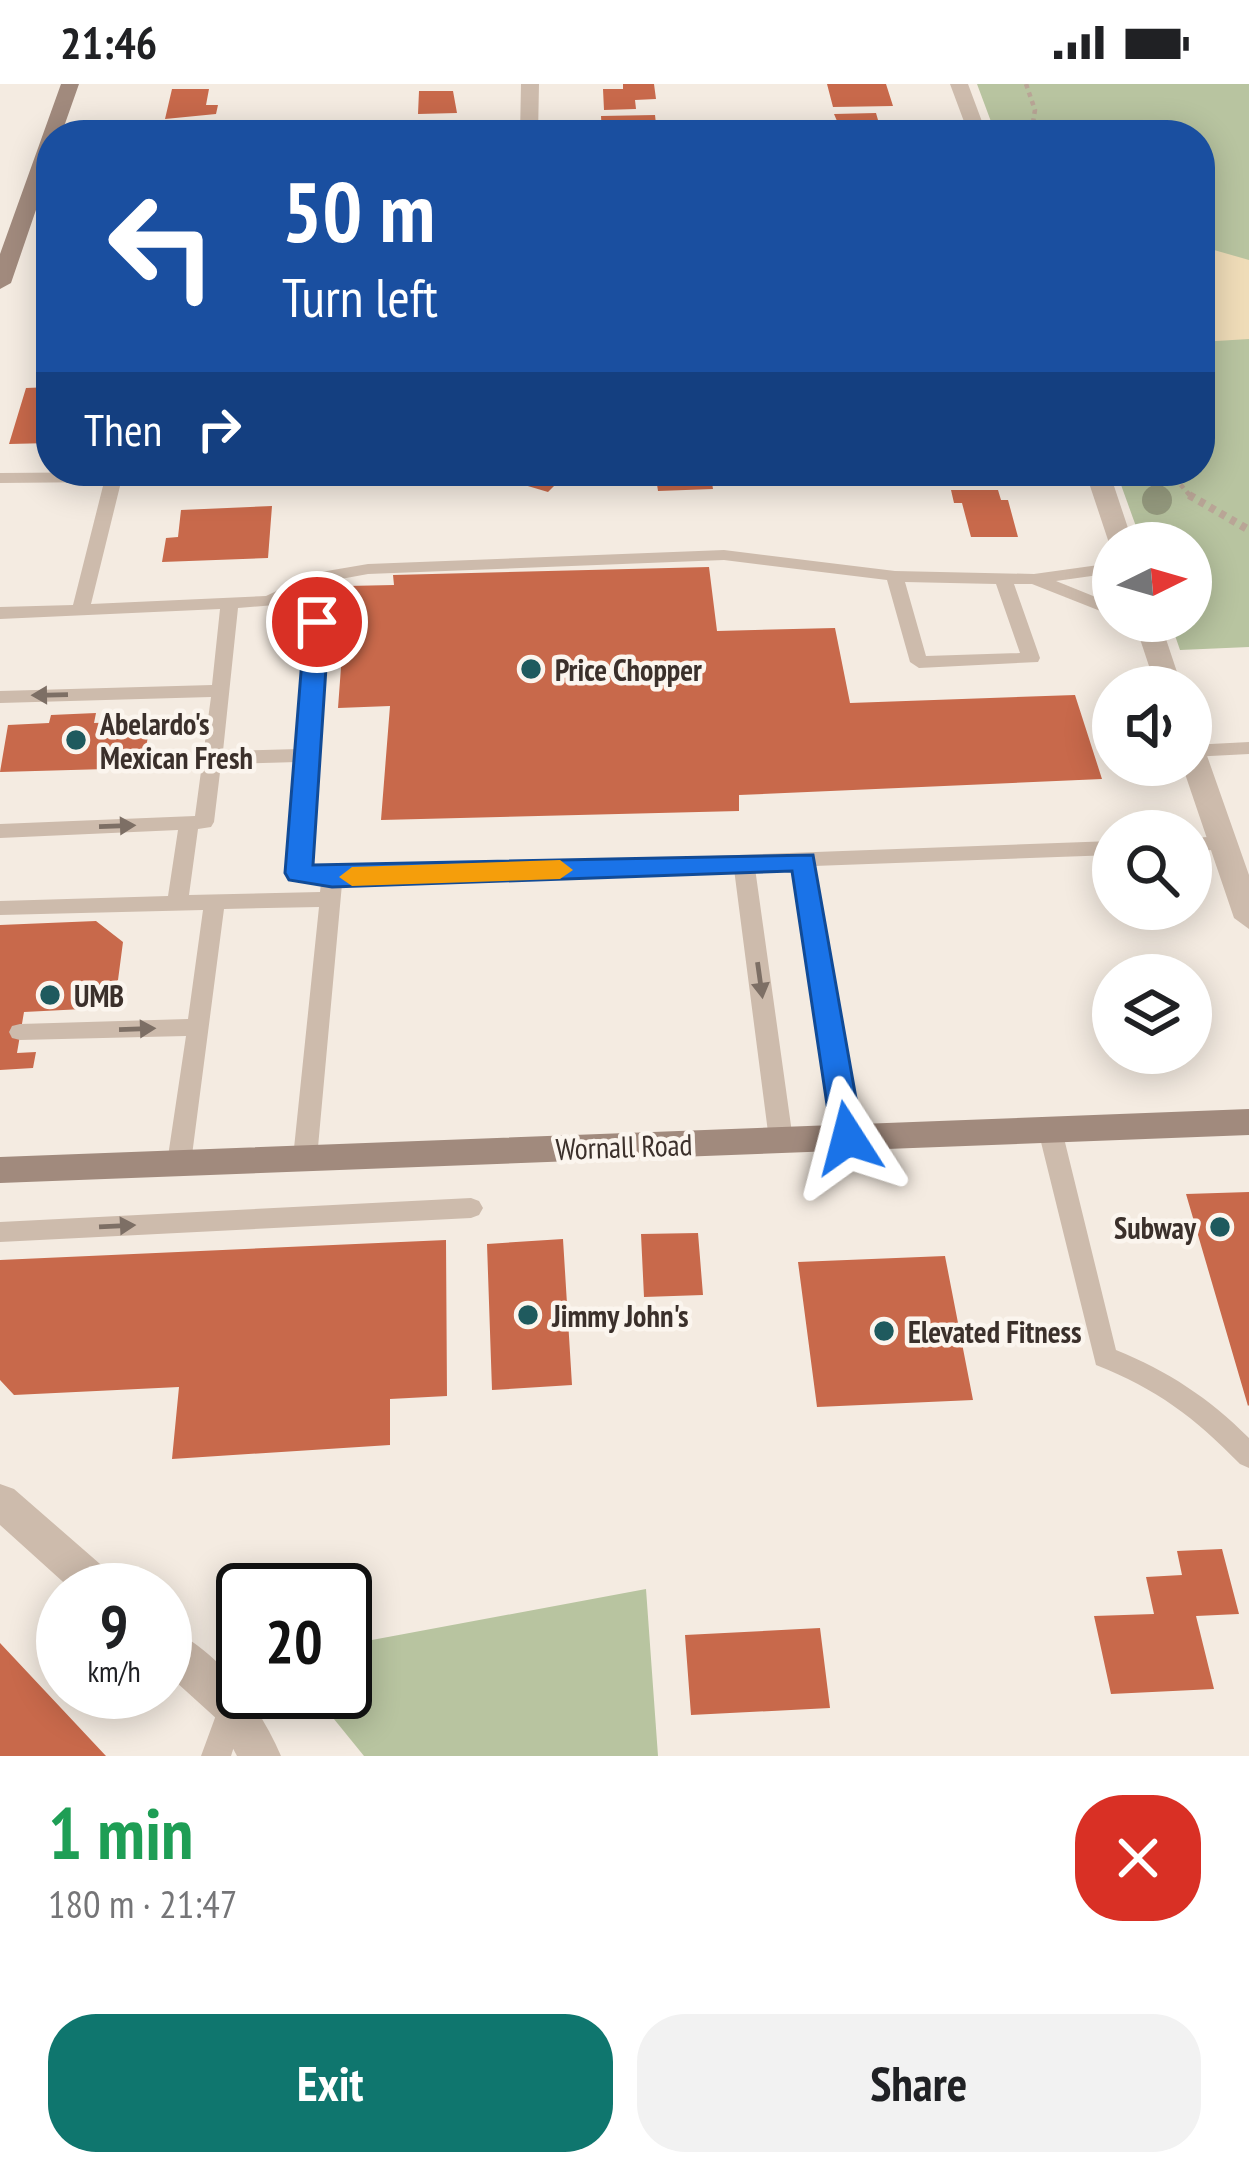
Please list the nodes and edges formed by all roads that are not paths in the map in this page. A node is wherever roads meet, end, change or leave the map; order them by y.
1 (70, 84) edge
2 (530, 84) edge
3 (959, 84) edge
4 (58, 120) edge
5 (530, 120) edge
6 (972, 120) edge
7 (36, 182) edge
8 (0, 284) edge
9 (0, 478) edge
10 (36, 478) edge
11 (112, 486) edge
12 (1101, 486) edge
13 (1114, 522) edge
14 (1092, 571) edge
15 (895, 576) junction
16 (320, 578) junction
17 (1034, 579) junction
18 (1004, 580) junction
19 (1092, 602) edge
20 (229, 604) junction
21 (81, 610) junction
22 (2, 619) edge
23 (221, 691) junction
24 (0, 697) edge
25 (1249, 748) edge
26 (1212, 750) edge
27 (307, 754) junction
28 (212, 758) junction
29 (1204, 786) edge
30 (189, 823) junction
31 (0, 831) edge
32 (1212, 844) edge
33 (1225, 844) junction
34 (1092, 849) edge
35 (803, 861) junction
36 (744, 864) junction
37 (331, 888) junction
38 (215, 902) junction
39 (177, 903) junction
40 (0, 908) edge
41 (1249, 918) edge
42 (198, 1027) junction
43 (20, 1032) dead end
44 (1249, 1122) edge
45 (1050, 1130) junction
46 (848, 1138) junction
47 (782, 1140) junction
48 (305, 1158) junction
49 (179, 1163) junction
50 (0, 1170) edge
51 (471, 1208) dead end
52 (0, 1232) edge
53 (1249, 1456) edge
54 (0, 1501) edge
55 (70, 1563) edge
56 (192, 1670) edge
57 (216, 1692) edge
58 (228, 1719) edge
59 (239, 1719) edge
60 (216, 1756) edge
61 (260, 1756) edge

1 - 4 main road
2 - 5 street
3 - 6 street
7 - 8 main road
9 - 10 lane
11 - 21 lane
12 - 13 street
14 - 17 lane
15 - 16 lane
15 - 18 lane
15 - 18 lane
16 - 20 lane
16 - 27 lane
17 - 18 lane
17 - 19 lane
20 - 21 lane
20 - 23 lane
21 - 22 lane
23 -> 24 lane
23 - 28 lane
25 - 26 lane
27 - 28 lane
27 - 37 lane
28 - 30 lane
29 - 33 street
31 -> 30 lane
30 - 39 lane
32 - 33 lane
33 - 41 street
34 - 35 lane
35 - 36 lane
35 - 46 lane
36 - 37 lane
36 -> 47 lane
37 - 38 lane
37 - 48 lane
38 - 39 lane
38 - 42 lane
39 - 40 lane
43 -> 42 lane
42 - 49 lane
44 - 45 main road, Wornall Road
45 - 46 main road, Wornall Road
45 - 53 lane
46 - 47 main road, Wornall Road
47 - 48 main road, Wornall Road
48 - 49 main road, Wornall Road
49 - 50 main road, Wornall Road
52 -> 51 lane
54 - 55 street
56 - 57 street
58 - 60 lane
59 - 61 street

